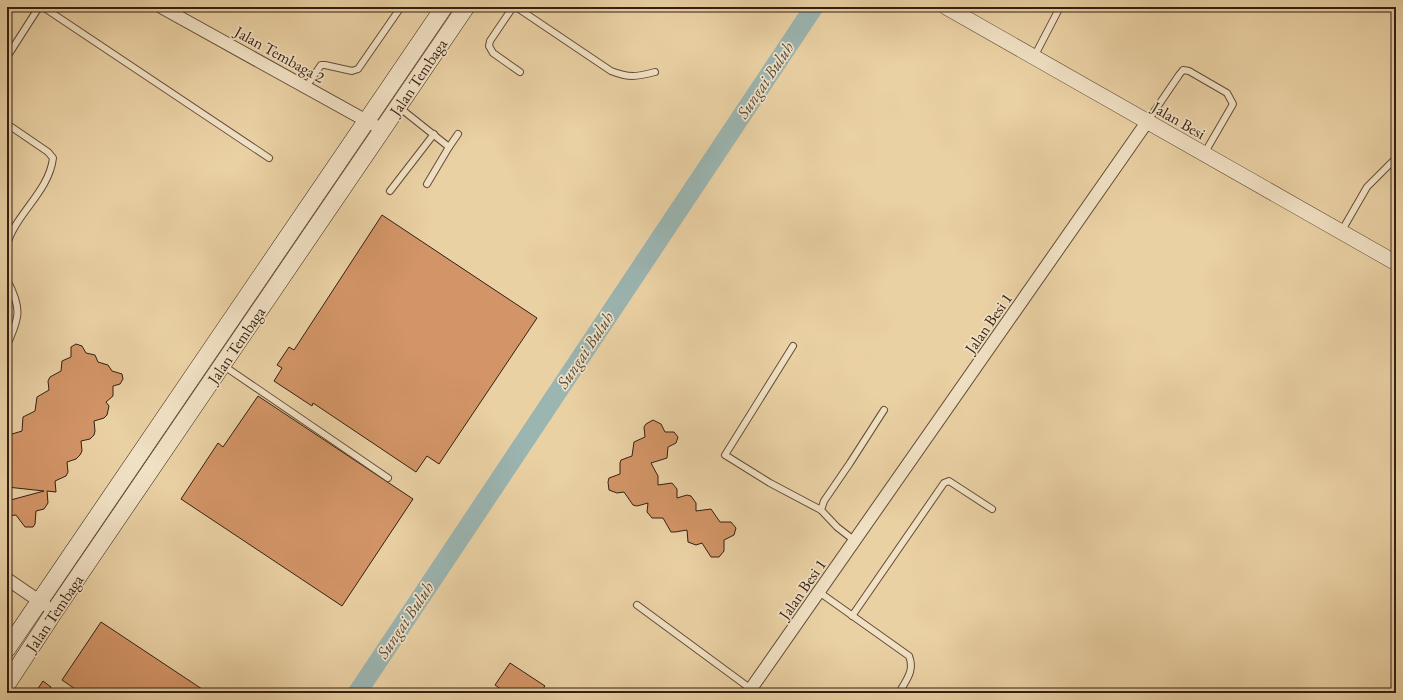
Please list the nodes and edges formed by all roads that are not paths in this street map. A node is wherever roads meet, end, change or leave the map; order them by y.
1 (38, 7) edge
2 (43, 7) edge
3 (161, 7) edge
4 (401, 7) edge
5 (444, 7) edge
6 (466, 7) edge
7 (513, 7) edge
8 (516, 7) edge
9 (946, 7) edge
10 (1060, 7) edge
11 (7, 57) edge
12 (1034, 57) junction
13 (520, 72) dead end
14 (655, 72) dead end
15 (306, 87) junction
16 (399, 107) junction
17 (368, 122) junction
18 (1147, 122) junction
19 (7, 124) edge
20 (383, 130) junction
21 (434, 134) junction
22 (458, 134) dead end
23 (449, 147) junction
24 (1204, 154) junction
25 (270, 158) dead end
26 (1396, 158) edge
27 (426, 184) dead end
28 (390, 191) dead end
29 (1341, 232) junction
30 (7, 245) edge
31 (1396, 263) edge
32 (7, 280) edge
33 (7, 345) edge
34 (793, 346) dead end
35 (222, 365) junction
36 (884, 410) dead end
37 (388, 478) dead end
38 (992, 509) dead end
39 (821, 510) junction
40 (856, 541) junction
41 (7, 579) edge
42 (819, 592) junction
43 (39, 601) junction
44 (638, 605) dead end
45 (54, 612) junction
46 (852, 616) junction
47 (7, 649) edge
48 (7, 684) edge
49 (750, 691) edge
50 (899, 693) edge

1 - 11 lane
2 - 25 lane
3 - 15 street, Jalan Tembaga 2
4 - 15 lane
5 - 17 main road, Jalan Tembaga
6 - 16 main road, Jalan Tembaga
7 - 13 lane
8 - 14 lane
9 - 12 street, Jalan Besi
10 - 12 lane
12 - 18 street, Jalan Besi
15 - 17 street, Jalan Tembaga 2
16 - 20 main road, Jalan Tembaga
16 - 21 lane
17 - 20 street, Jalan Tembaga 2
17 - 43 main road, Jalan Tembaga
18 - 24 street, Jalan Besi
18 - 24 lane, Jalan Besi 1
18 - 40 street, Jalan Besi 1
19 - 30 lane
20 - 35 main road, Jalan Tembaga
21 - 23 lane
21 - 28 lane
22 - 23 lane
23 - 27 lane
24 - 29 street, Jalan Besi
26 - 29 lane
29 - 31 street, Jalan Besi
32 - 33 lane
34 - 39 lane
35 - 37 lane
35 - 45 main road, Jalan Tembaga
36 - 39 lane
38 - 46 lane
39 - 40 lane
40 - 42 street, Jalan Besi 1
41 - 43 street
42 - 46 lane
42 - 49 street, Jalan Besi 1
43 - 45 street
43 - 47 main road, Jalan Tembaga
44 - 49 lane
45 - 48 main road, Jalan Tembaga
46 - 50 lane

